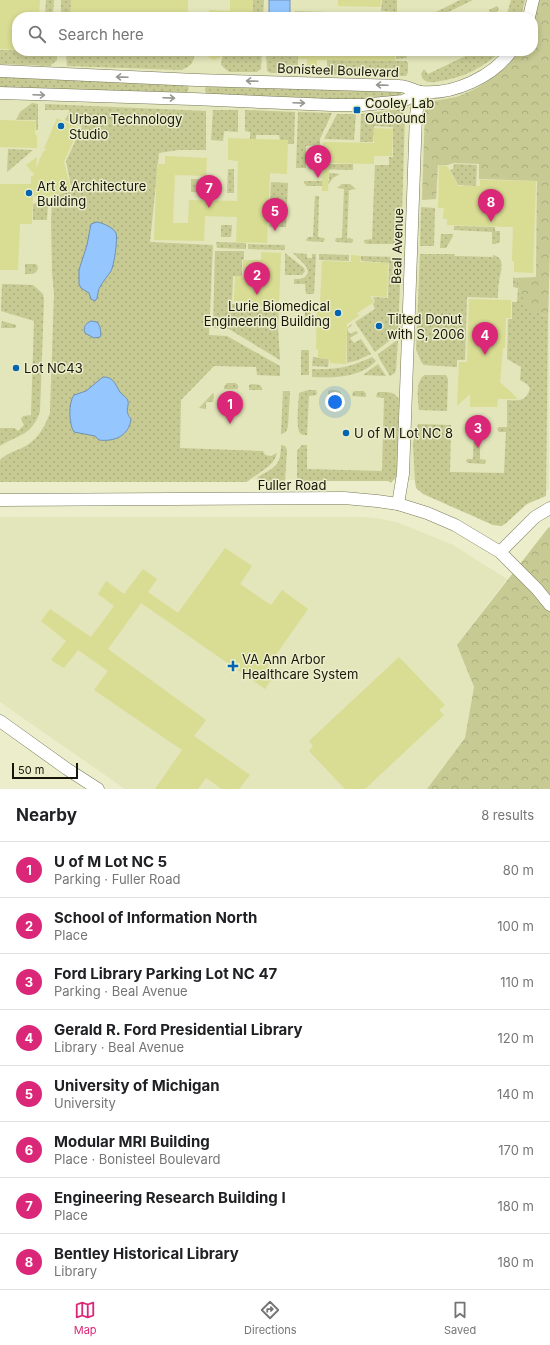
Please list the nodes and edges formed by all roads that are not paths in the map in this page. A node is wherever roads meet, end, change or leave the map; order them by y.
1 (533, 0) edge
2 (530, 12) edge
3 (506, 56) edge
4 (0, 72) edge
5 (420, 92) junction
6 (0, 93) edge
7 (0, 500) edge
8 (398, 504) junction
9 (550, 508) edge
10 (500, 552) junction
11 (550, 605) edge
12 (0, 721) edge
13 (98, 789) edge

1 - 2 street
3 - 5 street
5 -> 4 street, Bonisteel Boulevard
6 -> 5 street
5 - 8 street, Beal Avenue
7 - 8 street, Fuller Road
8 - 10 street, Fuller Road
9 - 10 street
10 - 11 street, Fuller Road
12 - 13 street

